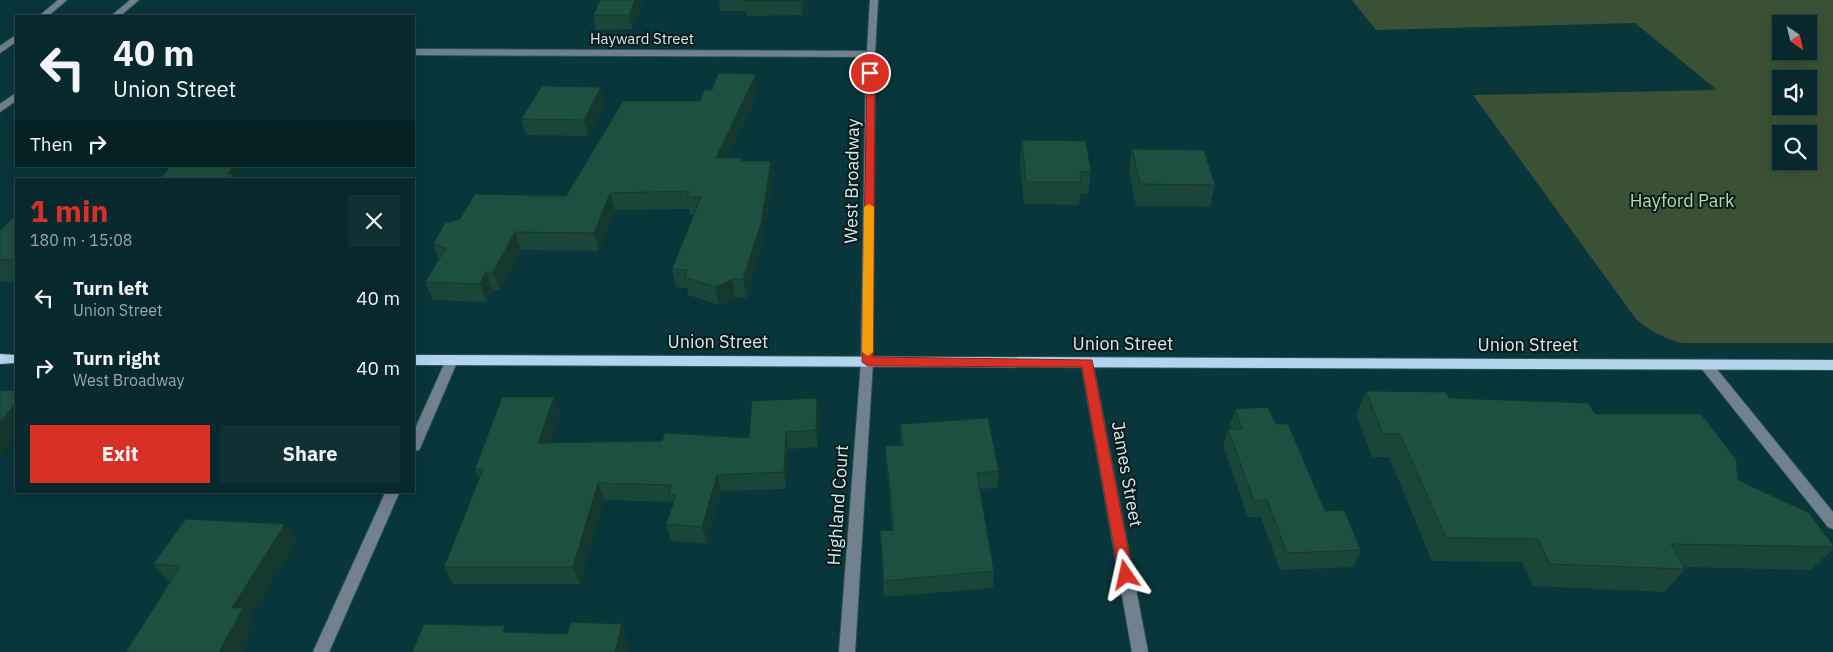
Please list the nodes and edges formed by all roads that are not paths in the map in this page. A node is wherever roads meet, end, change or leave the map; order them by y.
1 (63, 0) edge
2 (135, 0) edge
3 (874, 0) edge
4 (44, 15) edge
5 (116, 15) edge
6 (15, 39) edge
7 (0, 51) edge
8 (15, 52) edge
9 (415, 52) edge
10 (870, 54) junction
11 (15, 97) edge
12 (0, 109) edge
13 (0, 359) edge
14 (15, 359) edge
15 (415, 360) edge
16 (452, 360) junction
17 (868, 362) junction
18 (1087, 362) junction
19 (1706, 365) junction
20 (1833, 365) edge
21 (415, 444) edge
22 (392, 493) edge
23 (1833, 523) edge
24 (321, 652) edge
25 (847, 652) edge
26 (1140, 652) edge

1 - 4 street
2 - 5 street
3 - 10 street, West Broadway
6 - 7 street
7 - 8 street
9 - 10 street, Hayward Street
10 - 17 street, West Broadway
11 - 12 street
13 - 14 main road
15 - 16 main road, Union Street
16 - 17 main road, Union Street
16 - 21 street
17 - 18 main road, Union Street
17 - 25 street, Highland Court
18 - 19 main road, Union Street
18 - 26 street, James Street
19 - 20 main road, Union Street
19 - 23 street
22 - 24 street

